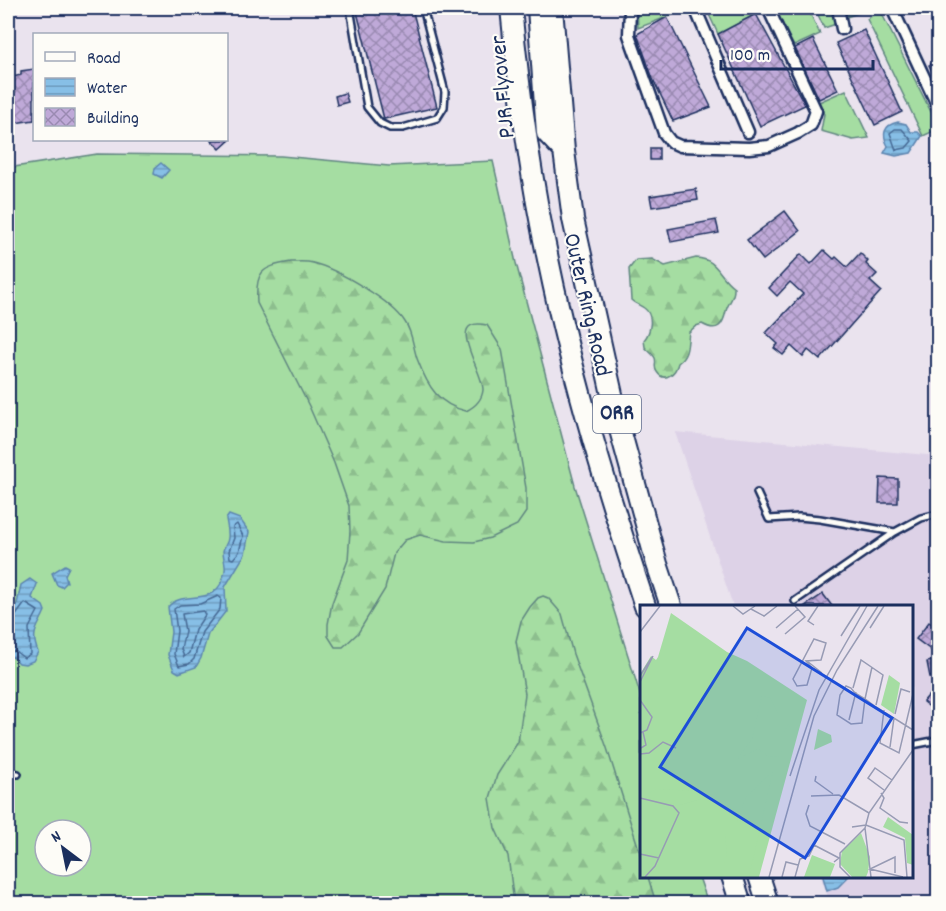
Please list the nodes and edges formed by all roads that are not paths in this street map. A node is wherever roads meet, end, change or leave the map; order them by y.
1 (350, 8) edge
2 (423, 8) edge
3 (511, 8) edge
4 (523, 8) edge
5 (538, 8) edge
6 (552, 8) edge
7 (630, 8) edge
8 (695, 8) edge
9 (768, 8) edge
10 (838, 8) edge
11 (892, 8) edge
12 (842, 29) dead end
13 (939, 107) edge
14 (540, 117) junction
15 (748, 132) dead end
16 (564, 152) junction
17 (532, 171) junction
18 (757, 493) dead end
19 (939, 514) edge
20 (895, 532) junction
21 (795, 601) dead end
22 (645, 605) edge
23 (671, 605) edge
24 (939, 740) edge
25 (913, 745) edge
26 (8, 772) edge
27 (18, 774) dead end
28 (733, 878) edge
29 (760, 878) edge
30 (741, 903) edge
31 (768, 903) edge

1 - 2 lane
3 - 17 highway, Outer Ring Road / ORR
4 - 14 highway, PJR Flyover
5 - 14 highway, PJR Flyover
6 - 16 highway, Outer Ring Road / ORR
7 - 9 street
8 - 15 street
10 - 12 street
11 - 13 street
14 - 16 highway, PJR Flyover
14 - 17 highway, PJR Flyover
16 - 23 highway, Outer Ring Road / ORR
17 - 22 highway, Outer Ring Road / ORR
18 - 20 lane
19 - 20 lane
20 - 21 lane
24 - 25 lane
26 - 27 lane
28 - 30 highway
29 - 31 highway

